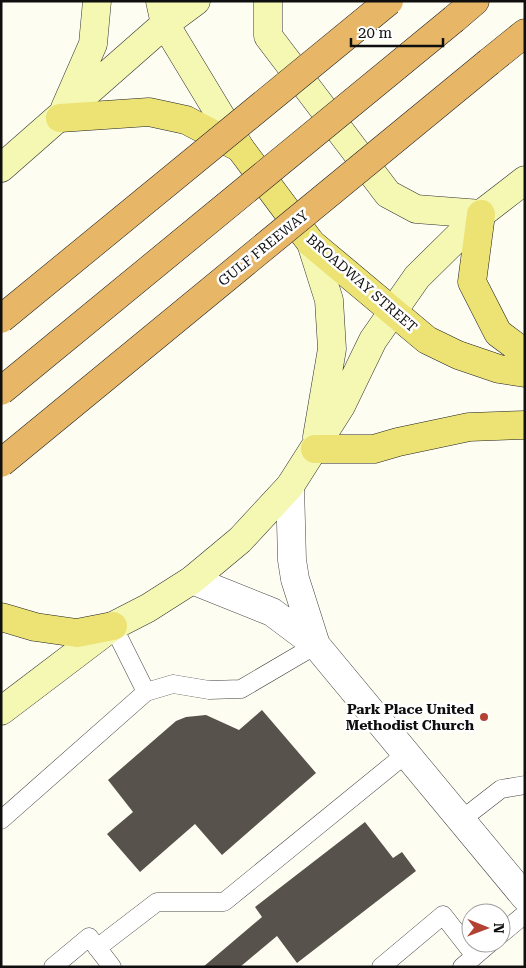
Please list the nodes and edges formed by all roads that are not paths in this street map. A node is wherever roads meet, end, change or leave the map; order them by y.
1 (97, 1) edge
2 (196, 1) edge
3 (268, 1) edge
4 (389, 1) edge
5 (475, 1) edge
6 (162, 13) edge
7 (525, 33) edge
8 (60, 118) junction
9 (240, 148) junction
10 (1, 168) edge
11 (525, 180) edge
12 (481, 214) junction
13 (312, 243) junction
14 (393, 311) junction
15 (1, 319) edge
16 (525, 353) edge
17 (525, 373) edge
18 (1, 392) edge
19 (525, 425) edge
20 (315, 449) junction
21 (1, 463) edge
22 (290, 486) junction
23 (192, 580) junction
24 (1, 617) edge
25 (113, 626) junction
26 (316, 646) junction
27 (146, 692) junction
28 (1, 711) edge
29 (407, 753) junction
30 (525, 785) edge
31 (1, 820) edge
32 (461, 820) junction
33 (525, 897) edge
34 (525, 914) edge
35 (511, 926) edge
36 (98, 948) junction
37 (478, 953) edge
38 (468, 962) edge
39 (53, 967) edge
40 (112, 967) edge
41 (381, 967) edge

1 - 8 main road
2 - 6 main road
3 - 12 main road
4 - 15 highway, bridge
5 - 18 highway, bridge
6 - 8 main road
6 - 9 main road
7 - 21 highway, GULF FREEWAY, bridge
8 - 9 main road, BROADWAY STREET
8 - 10 main road
9 - 13 main road, BROADWAY STREET
11 - 12 main road
12 - 14 main road
12 - 16 main road
13 - 14 main road, BROADWAY STREET
13 - 20 main road
14 - 17 main road, BROADWAY STREET
14 - 20 main road
19 - 20 main road
20 - 22 main road
22 - 23 main road
22 - 26 street
23 - 25 main road
23 - 26 street
24 - 25 main road
25 - 27 lane
25 - 28 main road
26 - 27 lane
26 - 29 street
27 - 31 lane
29 - 32 street
29 - 36 lane
30 - 32 lane
32 - 33 street
34 - 35 lane
36 - 39 lane
36 - 40 lane
37 - 38 lane
38 - 41 lane

